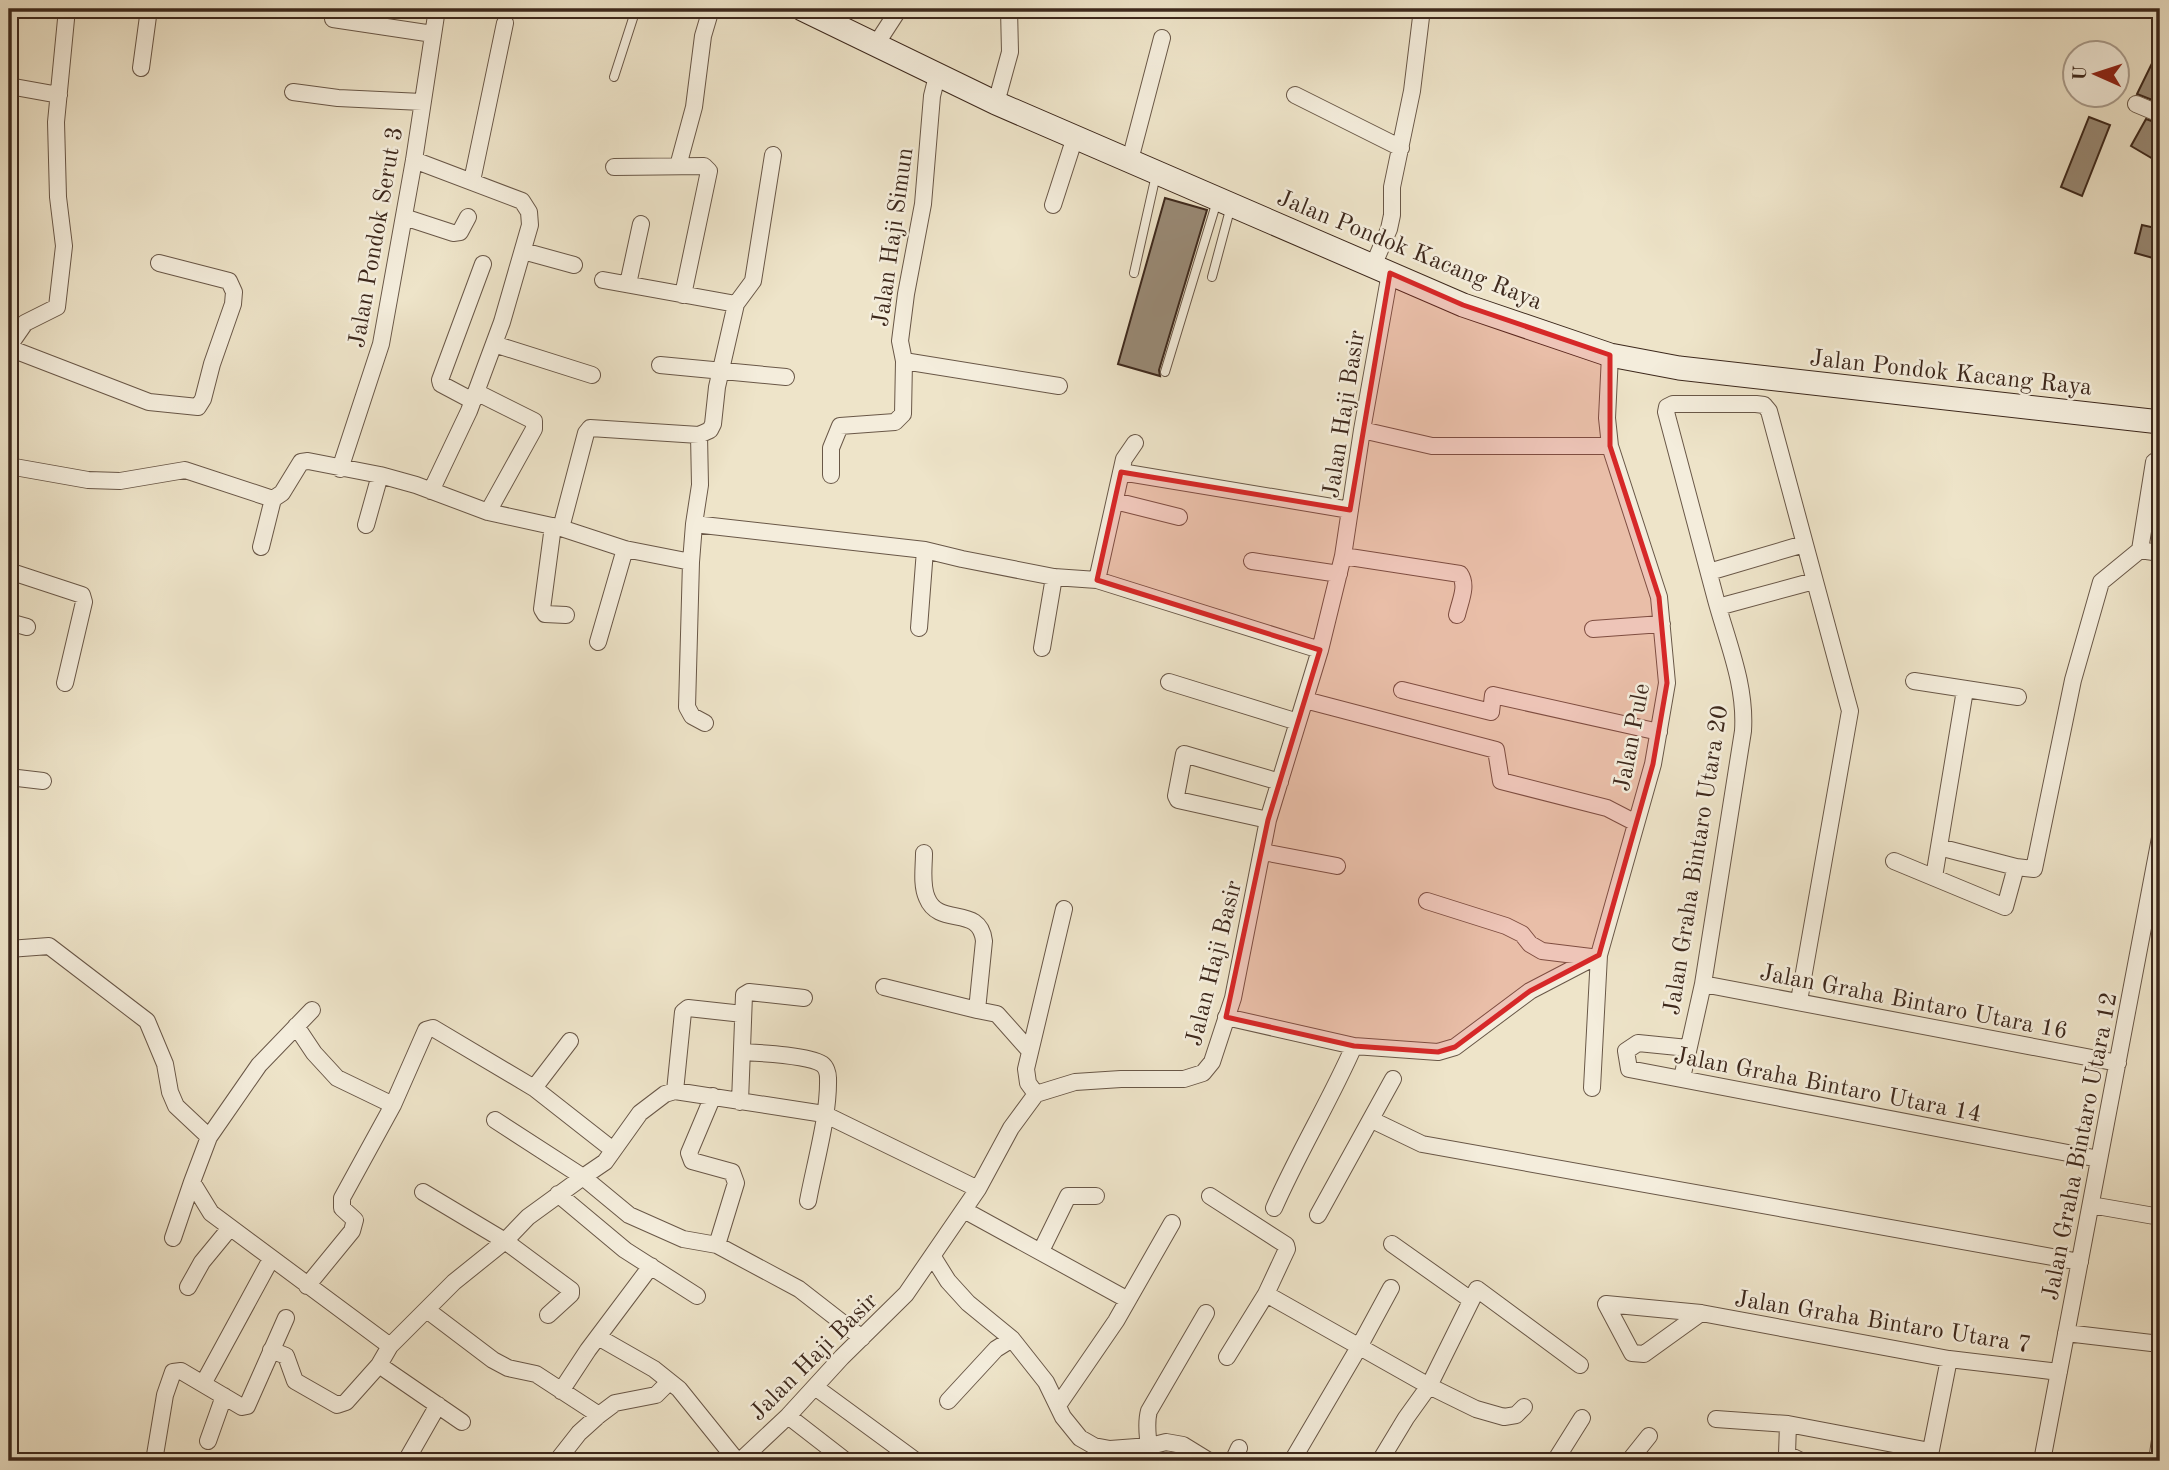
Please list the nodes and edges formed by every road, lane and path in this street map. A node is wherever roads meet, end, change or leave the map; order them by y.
1 (67, 9) edge
2 (149, 9) edge
3 (437, 9) edge
4 (636, 9) edge
5 (711, 9) edge
6 (802, 9) edge
7 (899, 9) edge
8 (1010, 9) edge
9 (1422, 9) edge
10 (333, 19) dead end
11 (505, 23) dead end
12 (433, 33) junction
13 (1162, 38) dead end
14 (875, 46) junction
15 (141, 68) dead end
16 (937, 76) junction
17 (614, 77) dead end
18 (9, 86) edge
19 (293, 92) dead end
20 (59, 95) junction
21 (1296, 95) dead end
22 (422, 102) junction
23 (996, 103) junction
24 (2136, 104) dead end
25 (2160, 114) edge
26 (1074, 137) junction
27 (1401, 148) junction
28 (773, 155) dead end
29 (414, 160) junction
30 (1130, 160) junction
31 (678, 166) junction
32 (614, 167) dead end
33 (1157, 172) junction
34 (472, 181) junction
35 (1225, 201) junction
36 (1053, 205) dead end
37 (404, 217) junction
38 (468, 217) dead end
39 (641, 223) dead end
40 (523, 251) junction
41 (159, 263) dead end
42 (482, 264) dead end
43 (574, 265) dead end
44 (1381, 269) junction
45 (1134, 273) dead end
46 (1212, 277) dead end
47 (603, 280) dead end
48 (628, 284) junction
49 (684, 295) junction
50 (736, 304) junction
51 (494, 344) junction
52 (9, 347) edge
53 (1610, 355) junction
54 (904, 362) junction
55 (660, 365) dead end
56 (721, 370) junction
57 (1165, 372) dead end
58 (592, 375) dead end
59 (786, 377) dead end
60 (1059, 386) dead end
61 (475, 397) junction
62 (2160, 422) edge
63 (1362, 429) junction
64 (699, 435) junction
65 (1135, 443) dead end
66 (1610, 446) junction
67 (2160, 458) edge
68 (9, 466) edge
69 (340, 469) junction
70 (1121, 472) junction
71 (380, 475) junction
72 (831, 475) dead end
73 (431, 491) junction
74 (273, 499) junction
75 (1115, 501) junction
76 (1350, 510) junction
77 (488, 512) junction
78 (1179, 517) dead end
79 (694, 524) junction
80 (366, 525) dead end
81 (557, 527) junction
82 (1804, 544) junction
83 (261, 547) dead end
84 (625, 549) junction
85 (925, 550) junction
86 (2140, 550) junction
87 (2160, 553) edge
88 (1343, 556) junction
89 (1252, 561) dead end
90 (691, 562) junction
91 (9, 571) edge
92 (1709, 572) junction
93 (1339, 574) junction
94 (1054, 577) junction
95 (1097, 580) junction
96 (1814, 581) junction
97 (1718, 607) junction
98 (566, 615) dead end
99 (1457, 615) dead end
100 (9, 622) edge
101 (1662, 624) junction
102 (27, 626) dead end
103 (919, 628) dead end
104 (1593, 629) dead end
105 (598, 642) dead end
106 (1042, 648) dead end
107 (1320, 650) junction
108 (1914, 681) dead end
109 (1168, 682) dead end
110 (65, 683) dead end
111 (1402, 690) dead end
112 (1965, 690) junction
113 (2018, 697) dead end
114 (1305, 700) junction
115 (1298, 722) junction
116 (705, 723) dead end
117 (1659, 732) junction
118 (9, 777) edge
119 (43, 781) dead end
120 (1280, 782) junction
121 (1268, 820) junction
122 (1636, 823) junction
123 (2160, 838) edge
124 (1939, 846) junction
125 (1263, 852) junction
126 (924, 853) dead end
127 (1894, 861) dead end
128 (1337, 866) dead end
129 (2016, 867) junction
130 (1934, 877) junction
131 (1427, 901) dead end
132 (1063, 909) dead end
133 (9, 949) edge
134 (1595, 956) junction
135 (1703, 984) junction
136 (884, 987) dead end
137 (804, 999) dead end
138 (1798, 1001) junction
139 (312, 1010) dead end
140 (977, 1010) junction
141 (743, 1014) junction
142 (1226, 1017) junction
143 (296, 1026) junction
144 (570, 1041) dead end
145 (1354, 1046) junction
146 (1688, 1048) junction
147 (1029, 1050) junction
148 (742, 1052) junction
149 (2118, 1063) junction
150 (1682, 1078) junction
151 (1393, 1079) dead end
152 (534, 1088) junction
153 (1592, 1088) dead end
154 (675, 1091) junction
155 (1035, 1094) junction
156 (712, 1096) junction
157 (740, 1102) junction
158 (393, 1105) junction
159 (824, 1114) junction
160 (495, 1120) dead end
161 (1372, 1120) junction
162 (209, 1137) junction
163 (612, 1150) junction
164 (2099, 1160) junction
165 (583, 1177) junction
166 (192, 1182) junction
167 (978, 1189) junction
168 (423, 1192) dead end
169 (558, 1194) junction
170 (1096, 1196) dead end
171 (1210, 1196) dead end
172 (808, 1201) dead end
173 (2091, 1205) junction
174 (1274, 1208) dead end
175 (964, 1210) junction
176 (1318, 1215) dead end
177 (2160, 1217) edge
178 (1172, 1223) dead end
179 (230, 1228) junction
180 (173, 1238) dead end
181 (505, 1241) junction
182 (1392, 1244) dead end
183 (718, 1245) junction
184 (1041, 1251) junction
185 (933, 1257) junction
186 (271, 1259) junction
187 (2080, 1262) junction
188 (651, 1266) junction
189 (307, 1286) junction
190 (188, 1287) dead end
191 (1391, 1288) dead end
192 (1266, 1294) junction
193 (697, 1296) dead end
194 (1128, 1300) junction
195 (1471, 1300) junction
196 (427, 1310) junction
197 (1206, 1312) dead end
198 (1701, 1313) junction
199 (548, 1315) dead end
200 (286, 1318) dead end
201 (2066, 1333) junction
202 (598, 1337) junction
203 (862, 1338) junction
204 (1013, 1339) junction
205 (2160, 1345) edge
206 (390, 1346) junction
207 (1359, 1347) junction
208 (271, 1350) junction
209 (1227, 1357) dead end
210 (1949, 1359) junction
211 (379, 1365) junction
212 (1580, 1365) dead end
213 (2059, 1373) junction
214 (669, 1382) junction
215 (203, 1384) junction
216 (1429, 1386) junction
217 (815, 1387) junction
218 (561, 1391) junction
219 (224, 1396) junction
220 (948, 1402) dead end
221 (438, 1405) junction
222 (1059, 1405) junction
223 (1524, 1408) dead end
224 (599, 1415) junction
225 (788, 1416) junction
226 (1582, 1418) dead end
227 (1716, 1419) dead end
228 (462, 1422) dead end
229 (1788, 1424) junction
230 (1649, 1436) dead end
231 (2160, 1440) edge
232 (208, 1441) dead end
233 (1149, 1454) edge
234 (1930, 1456) edge
235 (1632, 1457) edge
236 (1559, 1460) edge
237 (153, 1461) edge
238 (405, 1461) edge
239 (557, 1461) edge
240 (738, 1461) edge
241 (846, 1461) edge
242 (916, 1461) edge
243 (1209, 1461) edge
244 (1292, 1461) edge
245 (1380, 1461) edge
246 (1801, 1461) edge
247 (2042, 1461) edge
248 (2157, 1461) edge

1 - 20 street
2 - 15 street
3 - 12 street, Jalan Pondok Serut 3
4 - 17 lane
5 - 31 street
6 - 14 main road, Jalan Pondok Kacang Raya
7 - 14 street
8 - 23 street
9 - 27 street, Jalan Haji Basir
10 - 12 street
11 - 34 street
12 - 22 street, Jalan Pondok Serut 3
13 - 30 street
14 - 16 main road, Jalan Pondok Kacang Raya
16 - 23 main road, Jalan Pondok Kacang Raya
16 - 54 street, Jalan Haji Simun
18 - 20 street
19 - 22 street
20 - 52 street
21 - 27 street
22 - 29 street, Jalan Pondok Serut 3
23 - 26 main road, Jalan Pondok Kacang Raya
24 - 25 street
26 - 30 main road, Jalan Pondok Kacang Raya
26 - 36 street
27 - 44 street, Jalan Haji Basir
28 - 50 street
29 - 34 street
29 - 37 street, Jalan Pondok Serut 3
30 - 33 main road, Jalan Pondok Kacang Raya
31 - 32 street
31 - 49 street
33 - 35 main road, Jalan Pondok Kacang Raya
33 - 45 lane
34 - 40 street
35 - 44 main road, Jalan Pondok Kacang Raya
35 - 46 lane
35 - 57 lane
37 - 38 street
37 - 69 street, Jalan Pondok Serut 3
39 - 48 street
40 - 43 street
40 - 51 street
41 - 52 street
42 - 61 street
44 - 53 main road, Jalan Pondok Kacang Raya
44 - 63 street, Jalan Haji Basir
47 - 48 street
48 - 49 street
49 - 50 street
50 - 56 street
51 - 58 street
51 - 61 street
53 - 62 main road, Jalan Pondok Kacang Raya
53 - 66 street, Jalan Pule
54 - 60 street
54 - 72 street, Jalan Haji Simun
55 - 56 street
56 - 59 street
56 - 64 street
61 - 73 street
61 - 77 street
63 - 66 street
63 - 76 street, Jalan Haji Basir
64 - 79 street
64 - 81 street
65 - 70 street
66 - 101 street, Jalan Pule
67 - 86 street
68 - 74 street
69 - 71 street
69 - 74 street
70 - 75 street
70 - 76 street
71 - 73 street
71 - 80 street
73 - 77 street
74 - 83 street
75 - 78 street
75 - 95 street
76 - 88 street, Jalan Haji Basir
77 - 81 street
79 - 85 street
79 - 90 street
81 - 84 street
81 - 98 street
82 - 92 street
82 - 92 street, Jalan Graha Bintaro Utara 20
82 - 96 street
84 - 90 street
84 - 105 street
85 - 94 street
85 - 103 street
86 - 87 street
86 - 129 street
88 - 93 street, Jalan Haji Basir
88 - 99 street
89 - 93 street
90 - 116 street
91 - 110 street
92 - 97 street, Jalan Graha Bintaro Utara 20
93 - 107 street, Jalan Haji Basir
94 - 95 street
94 - 106 street
95 - 107 street
96 - 97 street
96 - 138 street
97 - 135 street, Jalan Graha Bintaro Utara 20
100 - 102 street
101 - 104 street
101 - 117 street, Jalan Pule
107 - 114 street, Jalan Haji Basir
108 - 112 street
109 - 115 street
111 - 117 street
112 - 113 street
112 - 124 street
114 - 115 street, Jalan Haji Basir
114 - 122 street
115 - 120 street, Jalan Haji Basir
117 - 122 street, Jalan Pule
118 - 119 street
120 - 121 street, Jalan Haji Basir
120 - 121 street
121 - 125 street, Jalan Haji Basir
122 - 134 street, Jalan Pule
123 - 149 street, Jalan Graha Bintaro Utara 12
124 - 129 street
124 - 130 street
125 - 128 street
125 - 142 street, Jalan Haji Basir
126 - 140 street
127 - 130 street
129 - 130 street
131 - 134 street
132 - 147 street
133 - 162 street
134 - 145 street
134 - 153 street, Jalan Pule
135 - 138 street, Jalan Graha Bintaro Utara 16
135 - 146 street, Jalan Graha Bintaro Utara 20
136 - 140 street
137 - 141 street
138 - 149 street, Jalan Graha Bintaro Utara 16
139 - 143 street
140 - 147 street
141 - 148 street
141 - 154 street
142 - 145 street
142 - 155 street, Jalan Haji Basir
143 - 158 street
143 - 162 street
144 - 152 street
145 - 174 street
146 - 150 street, Jalan Graha Bintaro Utara 20
146 - 150 street, Jalan Graha Bintaro Utara 14
147 - 155 street
148 - 157 street
148 - 159 street
149 - 164 street, Jalan Graha Bintaro Utara 12
150 - 164 street, Jalan Graha Bintaro Utara 14
151 - 161 street
152 - 158 street
152 - 163 street
154 - 156 street
154 - 163 street
155 - 167 street, Jalan Haji Basir
156 - 157 street
156 - 183 street
157 - 159 street
158 - 189 street
159 - 167 street
159 - 172 street
160 - 165 street
161 - 176 street
161 - 187 street
162 - 166 street
163 - 165 street
164 - 173 street, Jalan Graha Bintaro Utara 12
165 - 169 street
165 - 183 street
166 - 179 street
166 - 180 street
167 - 175 street, Jalan Haji Basir
168 - 181 street
169 - 181 street
169 - 188 street
170 - 184 street
171 - 192 street
173 - 177 street
173 - 187 street, Jalan Graha Bintaro Utara 12
175 - 184 street
175 - 185 street, Jalan Haji Basir
178 - 194 street
179 - 186 street
179 - 190 street
181 - 196 street
181 - 199 street
182 - 195 street
183 - 203 street
184 - 194 street
185 - 203 street, Jalan Haji Basir
185 - 204 street
186 - 189 street
186 - 215 street
187 - 201 street, Jalan Graha Bintaro Utara 12
188 - 193 street
188 - 202 street
189 - 206 street
191 - 207 street
192 - 207 street
192 - 209 street
194 - 222 street
195 - 212 street
195 - 216 street
196 - 206 street
196 - 218 street
197 - 233 street
198 - 198 street, Jalan Graha Bintaro Utara 7
198 - 210 street, Jalan Graha Bintaro Utara 7
200 - 208 street
201 - 205 street
201 - 213 street, Jalan Graha Bintaro Utara 12
202 - 214 street
202 - 218 street
203 - 217 street, Jalan Haji Basir
204 - 220 street
204 - 222 street
206 - 211 street
207 - 216 street
207 - 244 street
208 - 211 street
208 - 219 street
210 - 213 street, Jalan Graha Bintaro Utara 7
210 - 234 street
211 - 221 street
213 - 247 street, Jalan Graha Bintaro Utara 12
214 - 224 street
214 - 240 street
215 - 219 street
215 - 237 street
216 - 223 street
216 - 245 street
217 - 225 street, Jalan Haji Basir
217 - 242 street
218 - 224 street
219 - 232 street
221 - 228 street
221 - 238 street
222 - 233 street
224 - 239 street
225 - 240 street, Jalan Haji Basir
225 - 241 street
226 - 236 street
227 - 229 street
229 - 234 street
229 - 246 street
230 - 235 street
231 - 248 street
233 - 243 street

